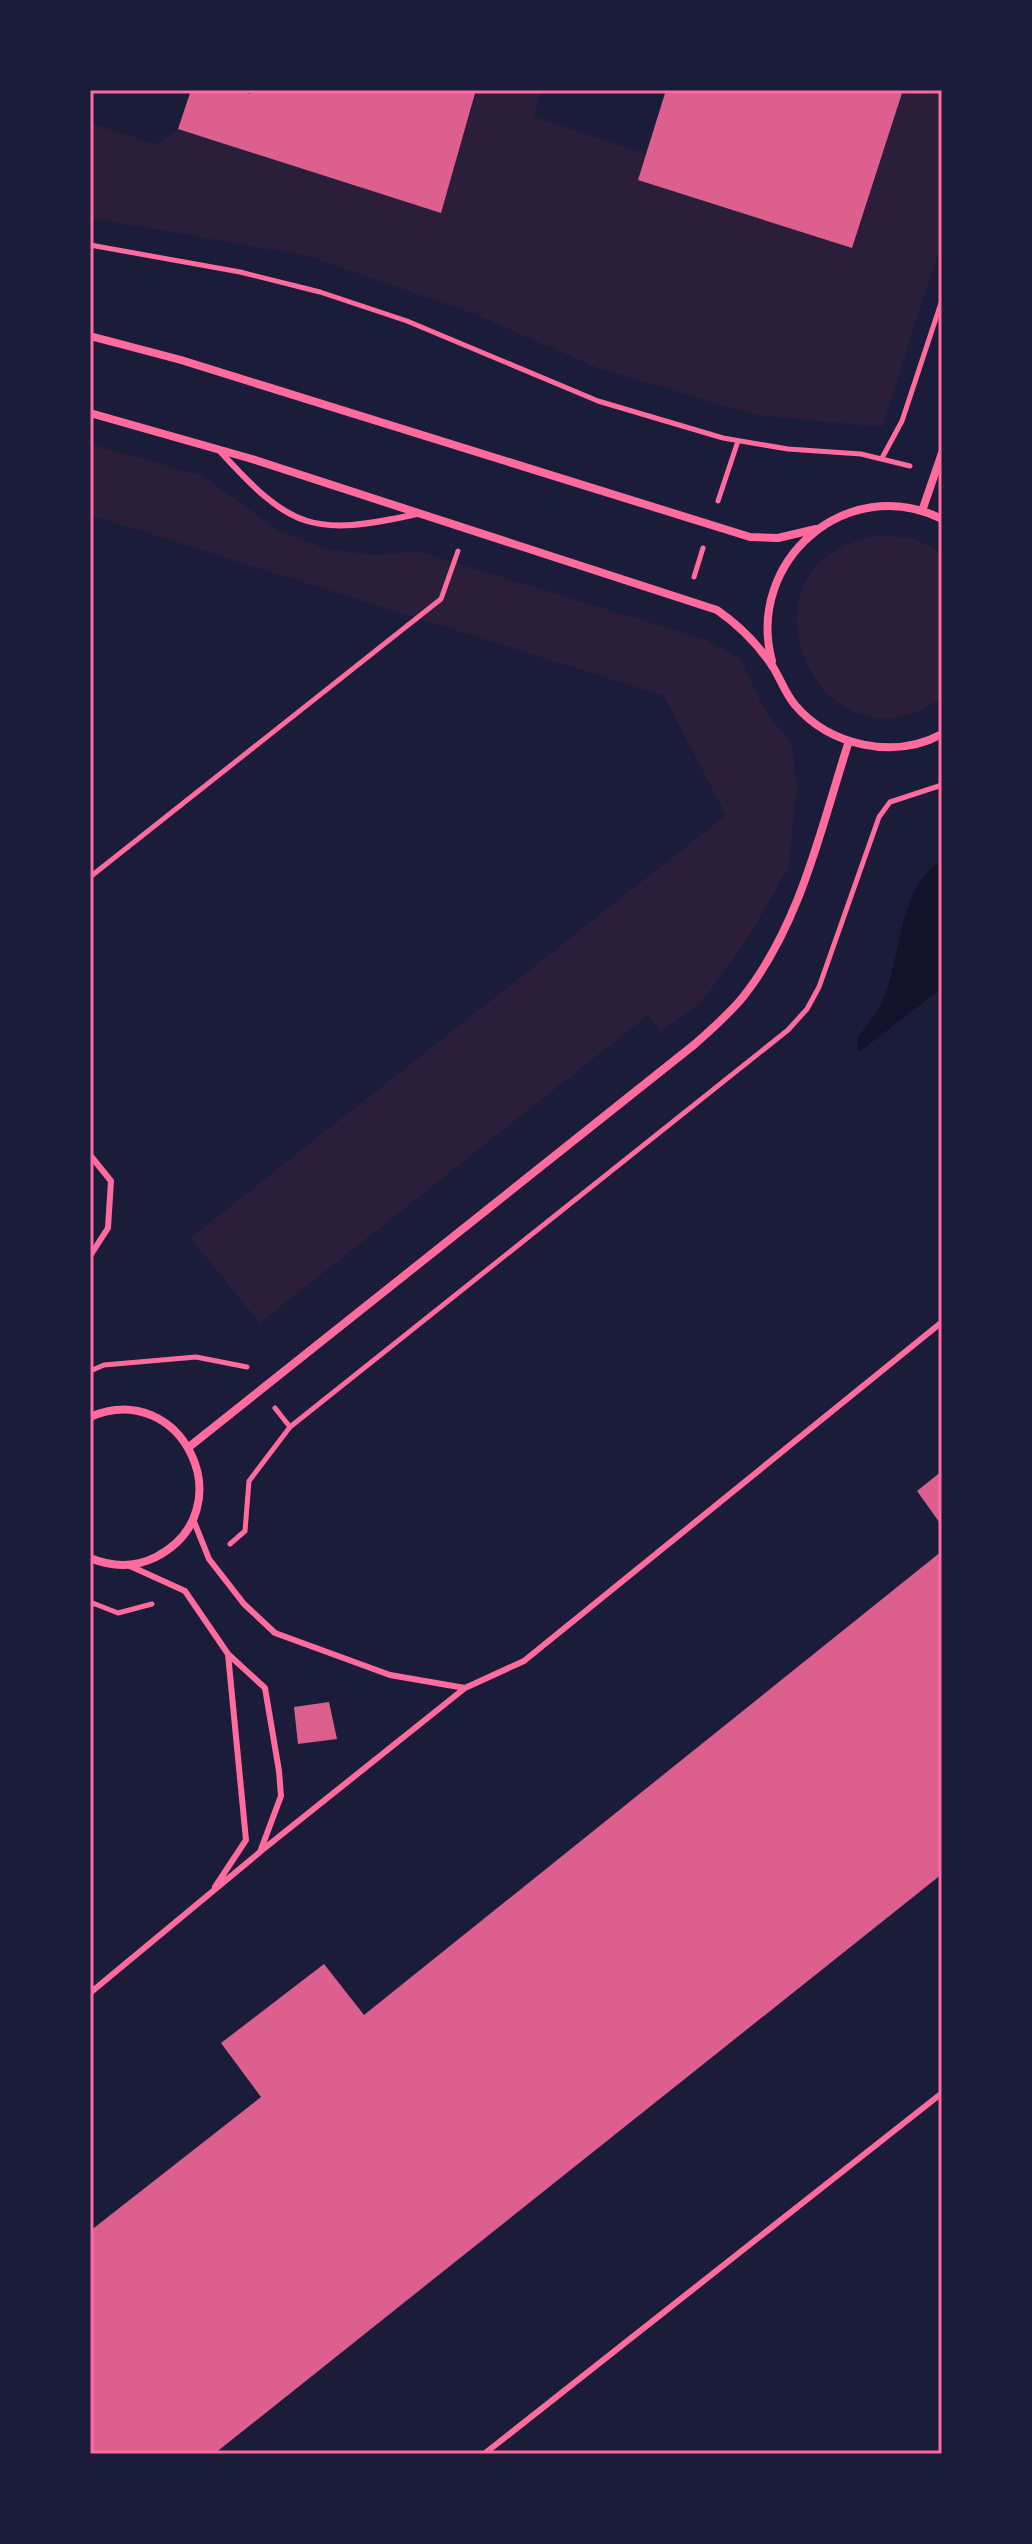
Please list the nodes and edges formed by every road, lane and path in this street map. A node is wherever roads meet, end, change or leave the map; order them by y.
1 (90, 245) edge
2 (942, 300) edge
3 (90, 336) edge
4 (90, 413) edge
5 (218, 449) junction
6 (942, 453) edge
7 (882, 458) junction
8 (934, 474) junction
9 (922, 511) junction
10 (423, 513) junction
11 (942, 519) edge
12 (466, 527) junction
13 (816, 529) junction
14 (774, 670) junction
15 (942, 734) edge
16 (849, 741) junction
17 (90, 877) edge
18 (90, 1155) edge
19 (90, 1256) edge
20 (942, 1322) edge
21 (90, 1371) edge
22 (260, 1388) junction
23 (90, 1417) edge
24 (189, 1447) junction
25 (193, 1519) junction
26 (90, 1558) edge
27 (130, 1566) junction
28 (228, 1654) junction
29 (465, 1688) junction
30 (260, 1852) junction
31 (210, 1893) junction
32 (90, 1993) edge
33 (942, 2093) edge
34 (484, 2454) edge

1 - 7 path
2 - 7 path
3 - 13 street
4 - 5 street
5 - 10 street
5 - 10 lane
6 - 8 street
7 - 8 path
8 - 9 street
9 - 11 street
9 - 13 street
10 - 12 street
12 - 14 street
12 - 17 path
13 - 14 street
14 - 16 street
15 - 16 street
16 - 22 street
18 - 19 lane
20 - 29 lane
21 - 22 path
22 - 24 street
23 - 24 street
24 - 25 street
25 - 27 street
25 - 29 lane
26 - 27 street
27 - 28 lane
28 - 30 lane
28 - 31 lane
29 - 30 lane
30 - 31 lane
31 - 32 lane
33 - 34 lane

